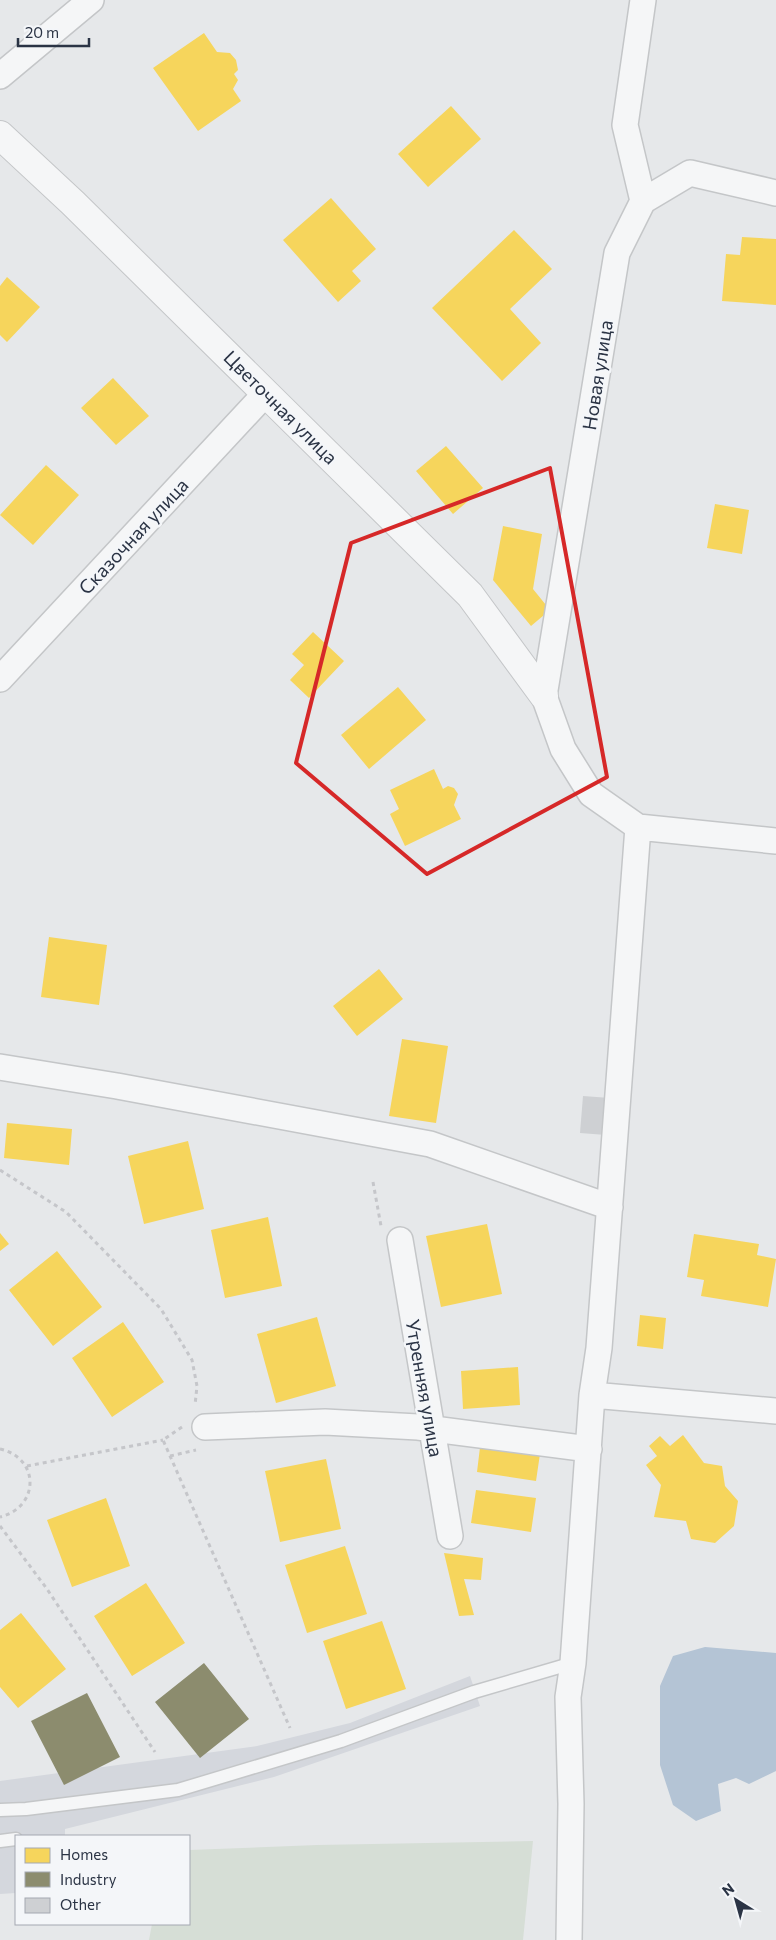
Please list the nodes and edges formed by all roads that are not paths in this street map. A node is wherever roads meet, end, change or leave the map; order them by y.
1 (90, 0) edge
2 (643, 0) edge
3 (0, 76) edge
4 (0, 135) edge
5 (775, 188) edge
6 (643, 201) junction
7 (266, 392) junction
8 (0, 679) edge
9 (544, 696) junction
10 (638, 827) junction
11 (776, 842) edge
12 (0, 1067) edge
13 (610, 1207) junction
14 (391, 1235) road end
15 (592, 1395) junction
16 (776, 1411) edge
17 (198, 1427) road end
18 (432, 1427) junction
19 (589, 1449) junction
20 (450, 1536) dead end
21 (573, 1663) junction
22 (0, 1810) edge
23 (15, 1839) edge
24 (0, 1841) edge
25 (569, 1940) edge

1 - 3 street
2 - 6 street
4 - 7 street, Цветочная улица
5 - 6 street
6 - 9 street, Новая улица
7 - 8 street, Сказочная улица
7 - 9 street, Цветочная улица
9 - 10 street
10 - 11 street
10 - 13 street
12 - 13 street
13 - 15 street
14 - 18 street, Утренняя улица
15 - 16 street
15 - 19 street
17 - 18 street
18 - 19 street
18 - 20 street, Утренняя улица
19 - 21 street
21 - 22 lane
21 - 25 street
23 - 24 lane

